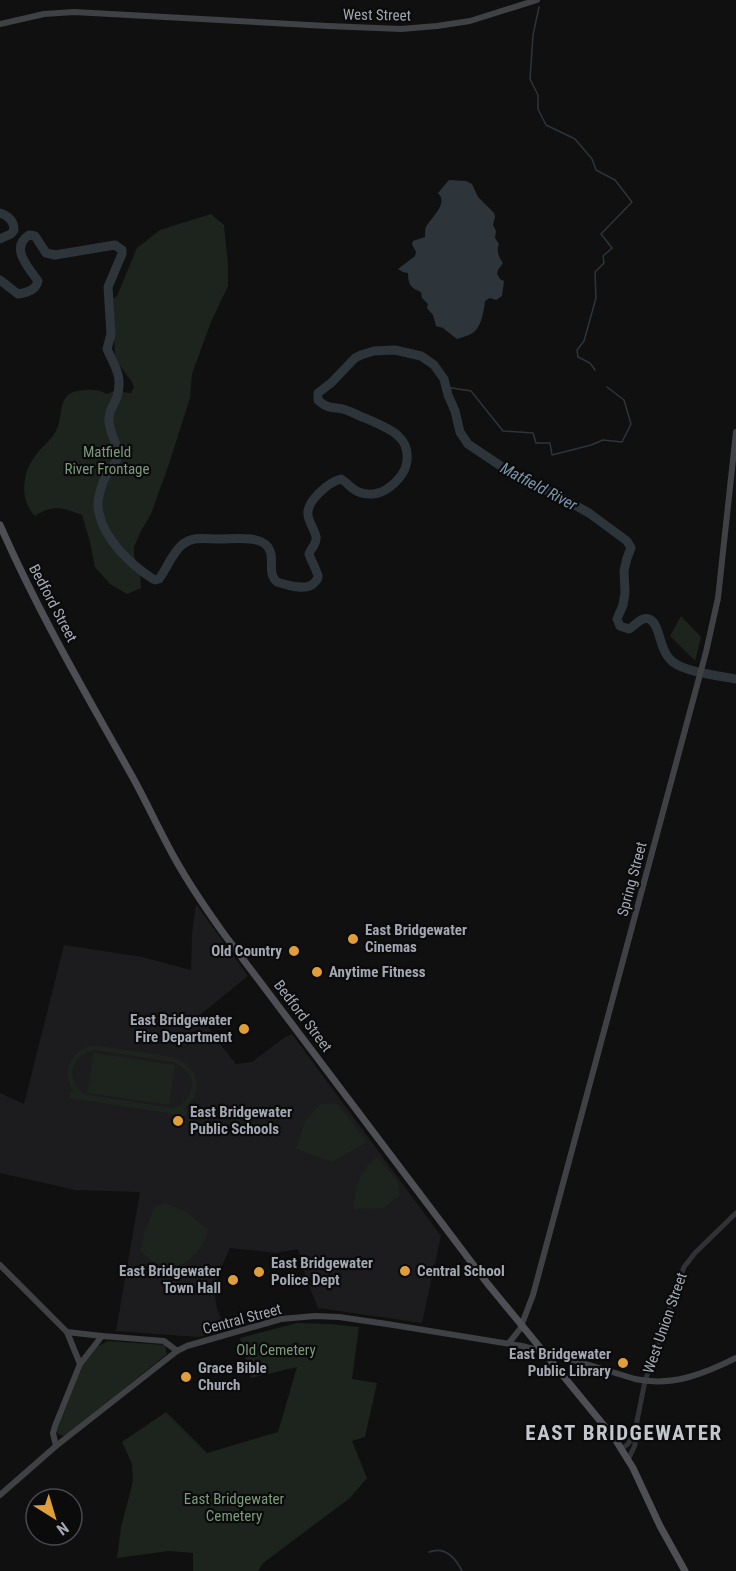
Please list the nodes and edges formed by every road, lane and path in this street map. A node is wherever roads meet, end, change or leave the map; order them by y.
1 (537, 0) edge
2 (0, 24) edge
3 (736, 432) edge
4 (0, 525) edge
5 (736, 1213) edge
6 (0, 1265) edge
7 (521, 1326) junction
8 (67, 1332) junction
9 (102, 1336) junction
10 (509, 1343) junction
11 (541, 1350) junction
12 (177, 1351) junction
13 (736, 1358) edge
14 (80, 1364) junction
15 (645, 1381) junction
16 (635, 1431) junction
17 (56, 1446) junction
18 (621, 1449) junction
19 (628, 1460) junction
20 (0, 1495) edge
21 (685, 1571) edge

1 - 2 main road, West Street
3 - 7 main road, Spring Street
4 - 7 main road, Bedford Street
5 - 15 street, West Union Street
6 - 8 main road
7 - 10 main road, Spring Street
7 - 11 main road, Bedford Street
8 - 9 main road
8 - 14 main road
9 - 12 main road
9 - 14 main road
10 - 11 main road, Central Street
10 - 12 main road, Central Street
11 - 15 main road, Central Street
11 - 18 main road, Bedford Street
12 - 17 main road, Central Street
13 - 15 main road, Central Street
14 - 17 main road
15 - 16 street, West Union Street
16 - 18 street
16 - 19 street, West Union Street
17 - 20 main road, Central Street
18 - 19 main road, Bedford Street
19 - 21 main road, Bedford Street

